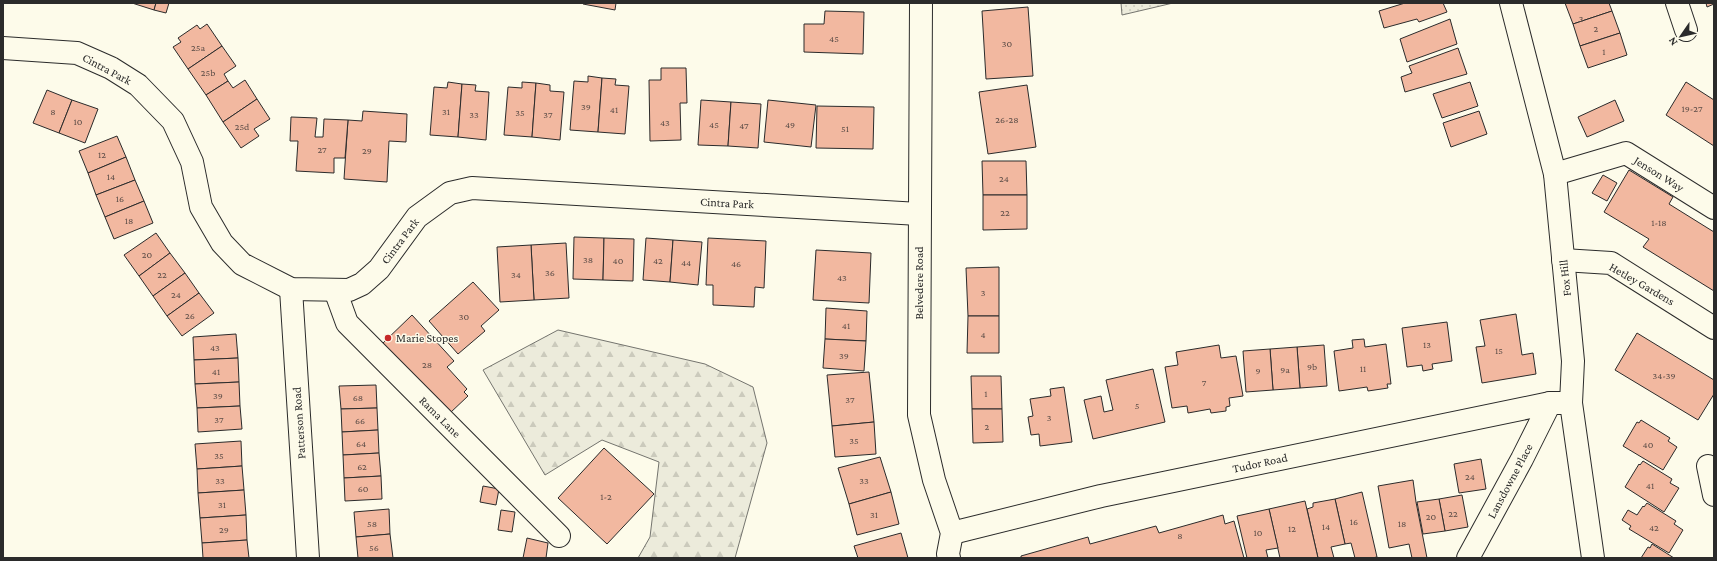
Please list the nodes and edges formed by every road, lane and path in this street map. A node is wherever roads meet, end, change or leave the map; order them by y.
1 (922, 3) edge
2 (1511, 3) edge
3 (1676, 3) edge
4 (1686, 30) dead end
5 (3, 48) edge
6 (1555, 174) junction
7 (1714, 208) edge
8 (919, 214) junction
9 (1563, 260) junction
10 (291, 289) junction
11 (335, 290) junction
12 (1714, 328) edge
13 (1561, 403) junction
14 (1708, 466) dead end
15 (1714, 495) edge
16 (952, 533) junction
17 (559, 536) dead end
18 (308, 558) edge
19 (949, 558) edge
20 (1468, 558) edge
21 (1593, 558) edge

1 - 8 street, Belvedere Road
2 - 6 street, Fox Hill
3 - 4 street
5 - 10 street, Cintra Park
6 - 7 street, Jenson Way
6 - 9 street, Fox Hill
8 - 11 street, Cintra Park
8 - 16 street, Belvedere Road
9 - 12 street, Hetley Gardens
9 - 13 street, Fox Hill
10 - 11 street, Cintra Park
10 - 18 street, Patterson Road
11 - 17 street, Rama Lane
13 - 16 street, Tudor Road
13 - 20 street, Lansdowne Place
13 - 21 street, Fox Hill
14 - 15 street
16 - 19 street, Belvedere Road

